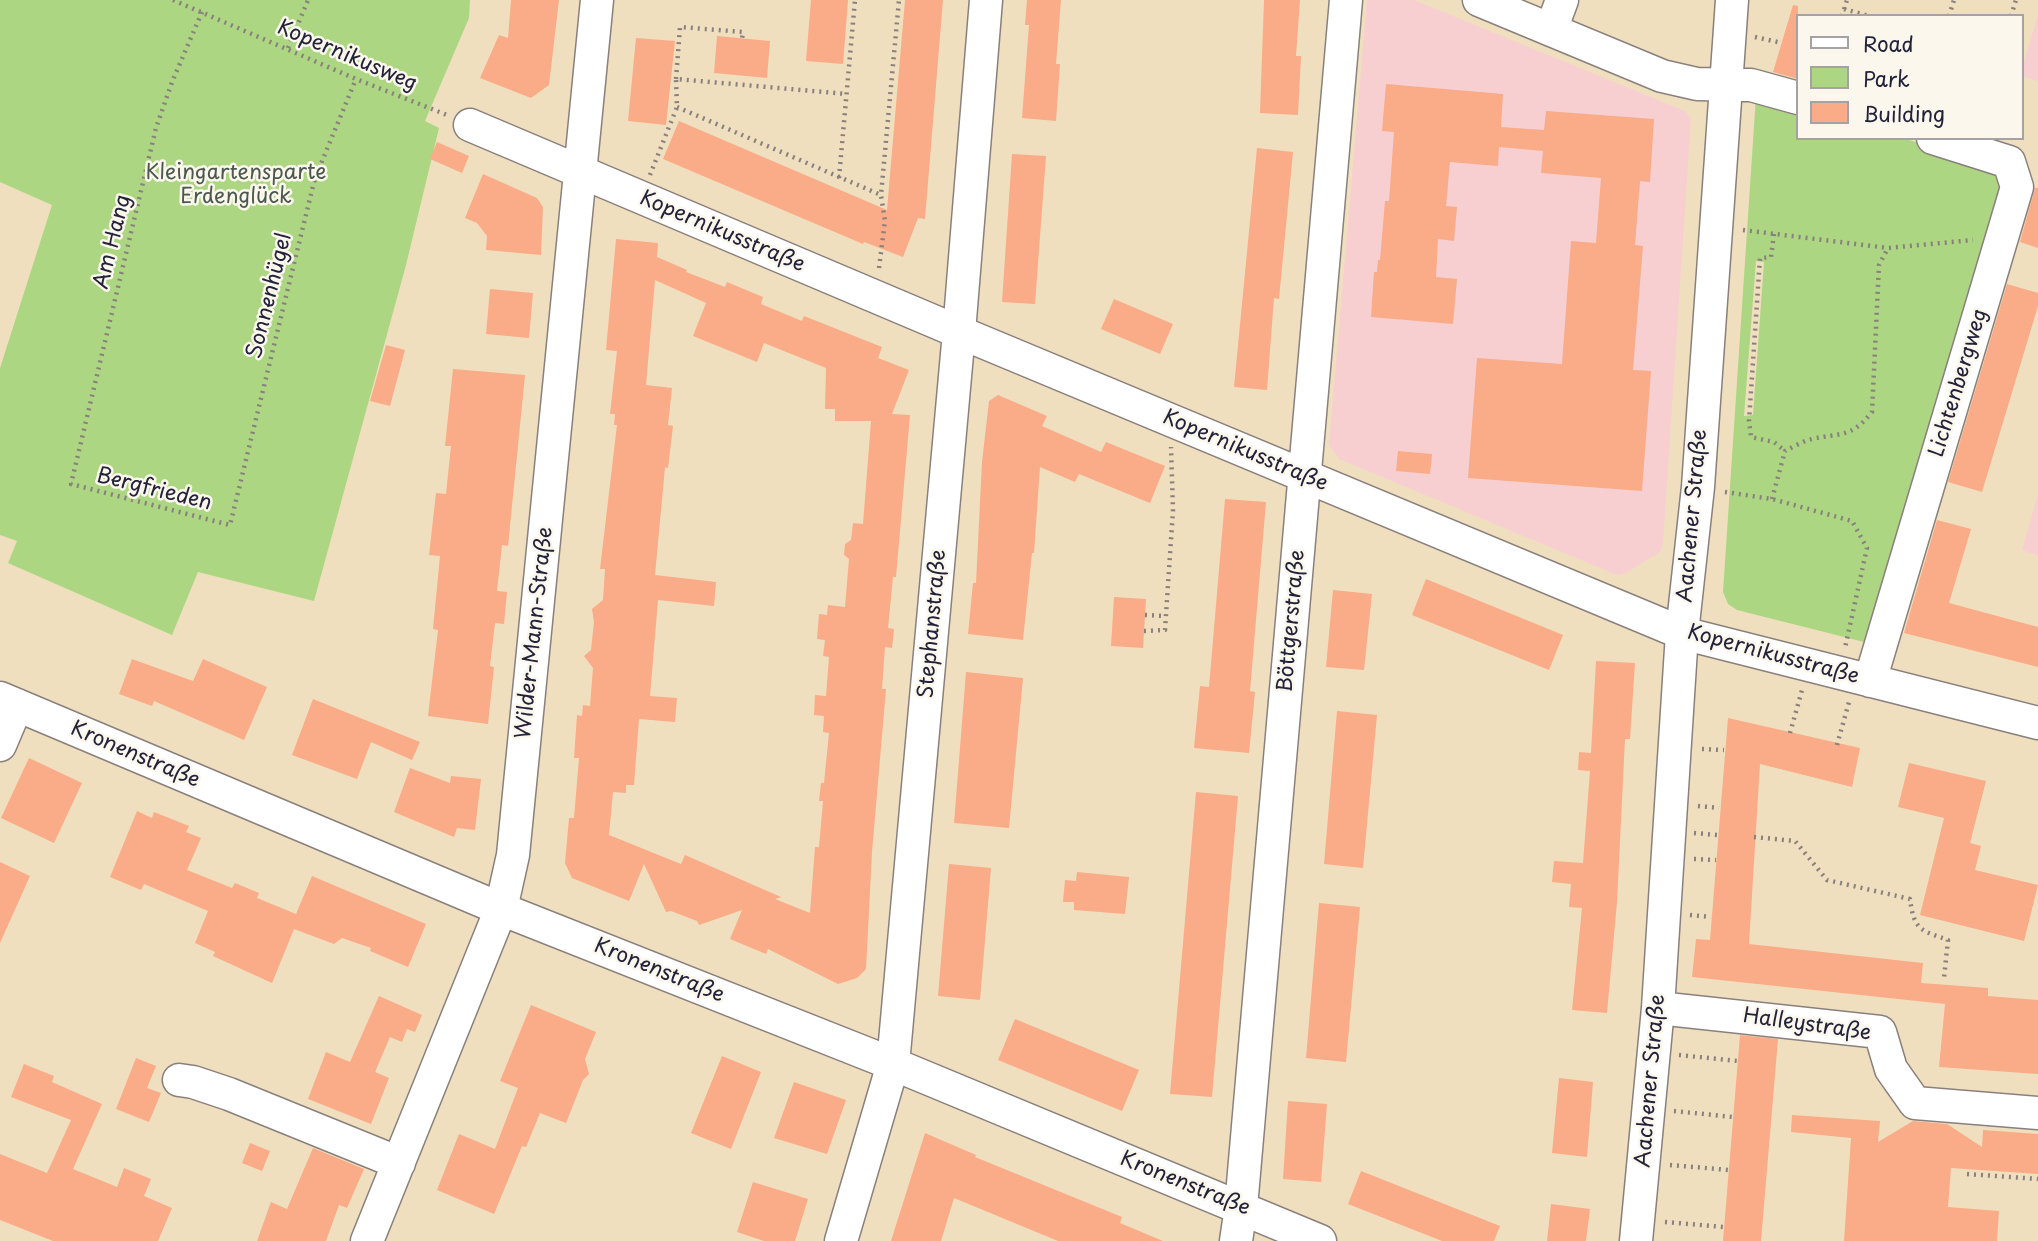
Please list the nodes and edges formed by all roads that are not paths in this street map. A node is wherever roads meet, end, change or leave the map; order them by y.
1 (597, 0) edge
2 (986, 0) edge
3 (1346, 0) edge
4 (1479, 0) edge
5 (1562, 0) edge
6 (1732, 0) edge
7 (1550, 30) junction
8 (1726, 84) junction
9 (1797, 98) edge
10 (470, 125) dead end
11 (1939, 140) edge
12 (582, 172) junction
13 (959, 332) junction
14 (1304, 475) junction
15 (1682, 633) junction
16 (1855, 677) junction
17 (8, 702) edge
18 (2038, 723) edge
19 (0, 745) edge
20 (501, 909) junction
21 (1658, 1008) junction
22 (893, 1064) junction
23 (179, 1080) dead end
24 (2038, 1113) edge
25 (399, 1163) junction
26 (1241, 1207) junction
27 (367, 1241) edge
28 (841, 1241) edge
29 (1236, 1241) edge
30 (1320, 1241) edge
31 (1636, 1241) edge

1 - 12 street, Wilder-Mann-Straße
2 - 13 street, Stephanstraße
3 - 14 street, Böttgerstraße
4 - 7 street
5 - 7 street
6 - 8 street, Aachener Straße
7 - 8 street
8 - 9 street
8 - 15 street, Aachener Straße
10 - 12 street, Kopernikusstraße
11 - 16 street, Lichtenbergweg
12 - 13 street, Kopernikusstraße
12 - 20 street, Wilder-Mann-Straße
13 - 14 street, Kopernikusstraße
13 - 22 street, Stephanstraße
14 - 15 street, Kopernikusstraße
14 - 26 street, Böttgerstraße
15 - 16 street, Kopernikusstraße
15 - 21 street, Aachener Straße
16 - 18 street, Kopernikusstraße
17 - 19 street
17 - 20 street, Kronenstraße
20 - 22 street, Kronenstraße
20 - 25 street, Wilder-Mann-Straße
21 - 24 street, Halleystraße
21 - 31 street, Aachener Straße
22 - 26 street, Kronenstraße
22 - 28 street, Stephanstraße
23 - 25 street
25 - 27 street, Wilder-Mann-Straße
26 - 29 street, Böttgerstraße
26 - 30 street, Kronenstraße

